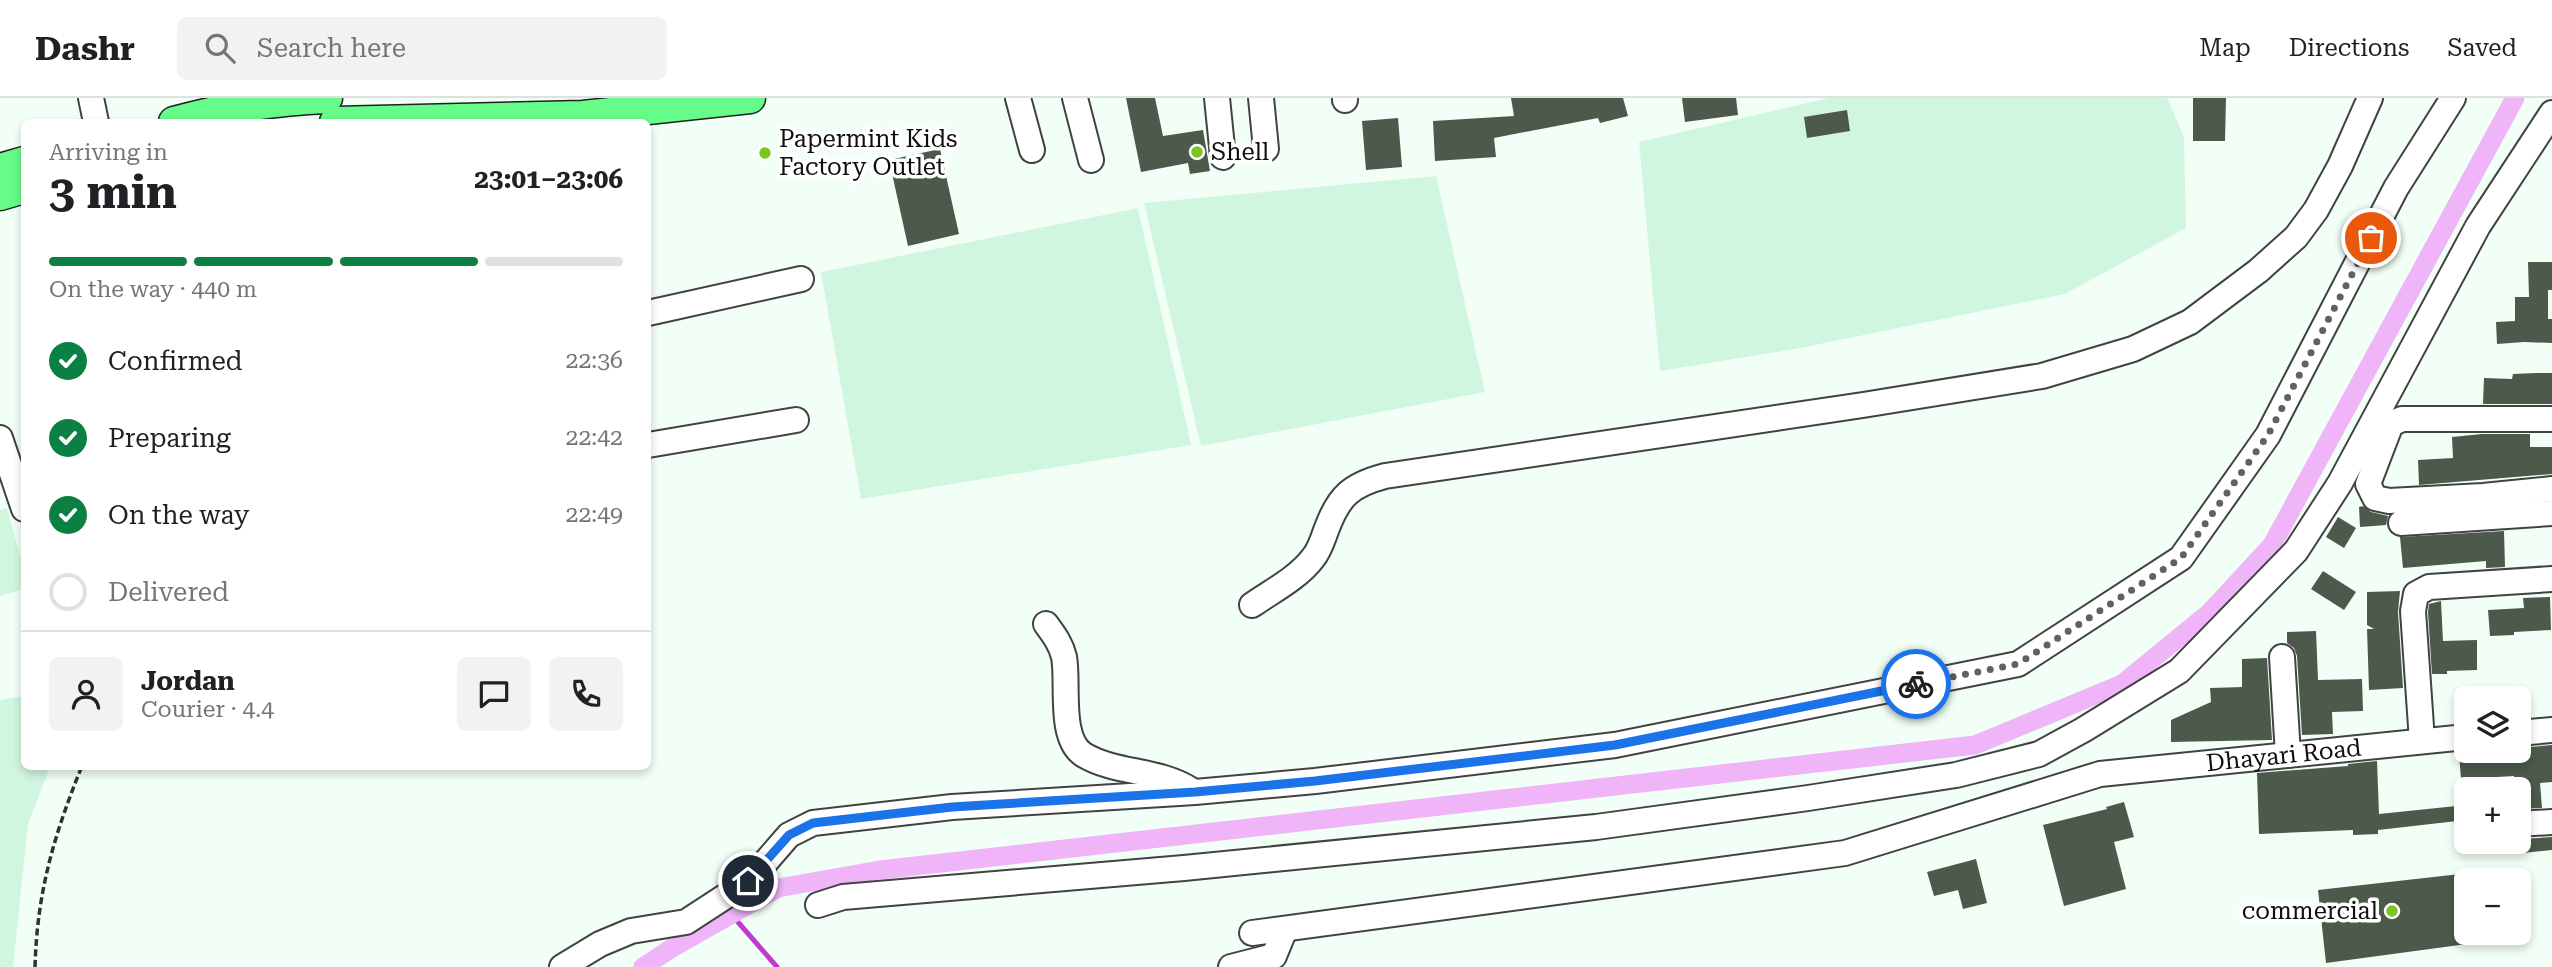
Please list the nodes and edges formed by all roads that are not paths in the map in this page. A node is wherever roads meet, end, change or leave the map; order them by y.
1 (91, 98) edge
2 (295, 98) edge
3 (327, 98) edge
4 (750, 98) edge
5 (1018, 98) edge
6 (1075, 98) edge
7 (1217, 98) edge
8 (1261, 98) edge
9 (2370, 98) edge
10 (2452, 98) edge
11 (369, 110) edge
12 (2552, 113) edge
13 (234, 115) edge
14 (602, 118) edge
15 (95, 119) edge
16 (200, 119) edge
17 (344, 119) edge
18 (536, 119) edge
19 (578, 119) edge
20 (1266, 149) dead end
21 (1032, 150) dead end
22 (1223, 157) dead end
23 (1091, 160) dead end
24 (21, 163) edge
25 (0, 169) edge
26 (21, 189) edge
27 (0, 195) edge
28 (801, 279) dead end
29 (651, 312) edge
30 (2552, 419) edge
31 (796, 421) dead end
32 (0, 438) edge
33 (651, 445) edge
34 (2552, 489) edge
35 (21, 500) edge
36 (2552, 513) edge
37 (2401, 523) dead end
38 (2552, 579) edge
39 (1252, 605) dead end
40 (1046, 624) dead end
41 (2282, 657) dead end
42 (2552, 730) edge
43 (2531, 732) edge
44 (2454, 738) edge
45 (2422, 741) junction
46 (2288, 755) junction
47 (1195, 792) junction
48 (2552, 822) edge
49 (2531, 823) edge
50 (818, 905) dead end
51 (1285, 929) junction
52 (1252, 933) dead end
53 (562, 967) edge
54 (1233, 967) edge

1 - 15 street
2 - 3 main road
2 - 13 main road
4 - 14 main road
5 - 21 street
6 - 23 street
7 - 22 street
8 - 20 street
9 - 39 street
10 - 47 street
11 - 17 main road
11 - 18 main road
12 - 50 street
13 - 16 main road
14 - 19 main road
24 - 25 main road
26 - 27 main road
28 - 29 street
30 - 34 street
31 - 33 street
32 - 35 street
36 - 37 street
38 - 45 street
40 - 47 street
41 - 46 street
42 - 43 street
44 - 45 street, Dhayari Road
45 - 46 street, Dhayari Road
46 - 51 street, Dhayari Road
47 - 53 street
48 - 49 street
51 - 52 street, Dhayari Road
51 - 54 street

